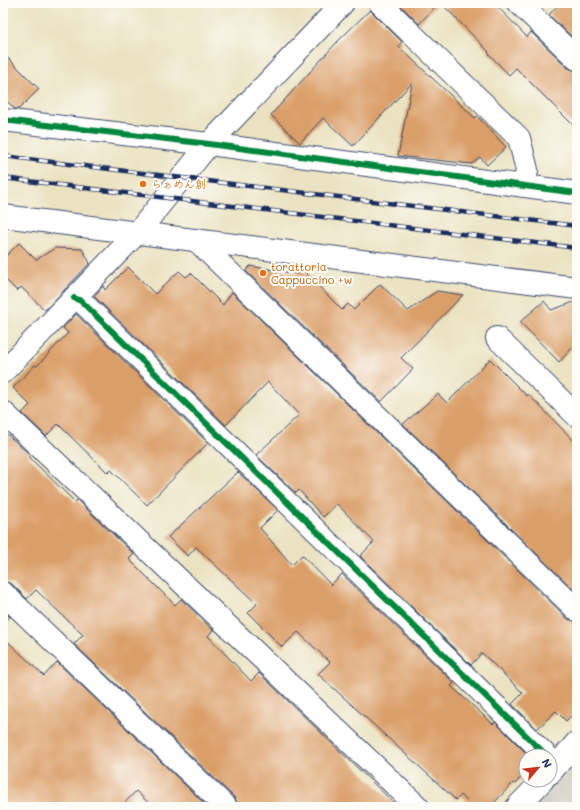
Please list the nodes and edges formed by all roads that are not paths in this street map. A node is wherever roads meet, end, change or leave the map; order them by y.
1 (344, 3) edge
2 (380, 3) edge
3 (519, 3) edge
4 (577, 59) edge
5 (3, 120) edge
6 (209, 144) junction
7 (524, 186) junction
8 (577, 193) edge
9 (3, 216) edge
10 (138, 232) junction
11 (196, 240) junction
12 (577, 288) edge
13 (74, 298) junction
14 (497, 338) dead end
15 (3, 372) edge
16 (3, 412) edge
17 (577, 416) edge
18 (3, 593) edge
19 (577, 610) edge
20 (577, 742) edge
21 (532, 748) edge
22 (558, 759) edge
23 (532, 788) edge
24 (226, 807) edge
25 (418, 807) edge
26 (517, 807) edge

1 - 6 street
2 - 7 street
3 - 4 street
5 - 6 street
6 - 7 street
6 - 10 street
7 - 8 street
9 - 10 street
10 - 11 street
10 - 13 street
11 - 12 street
11 - 19 street
13 - 15 street
13 - 21 street
14 - 17 street
16 - 25 street
18 - 24 street
20 - 22 street
23 - 26 street

